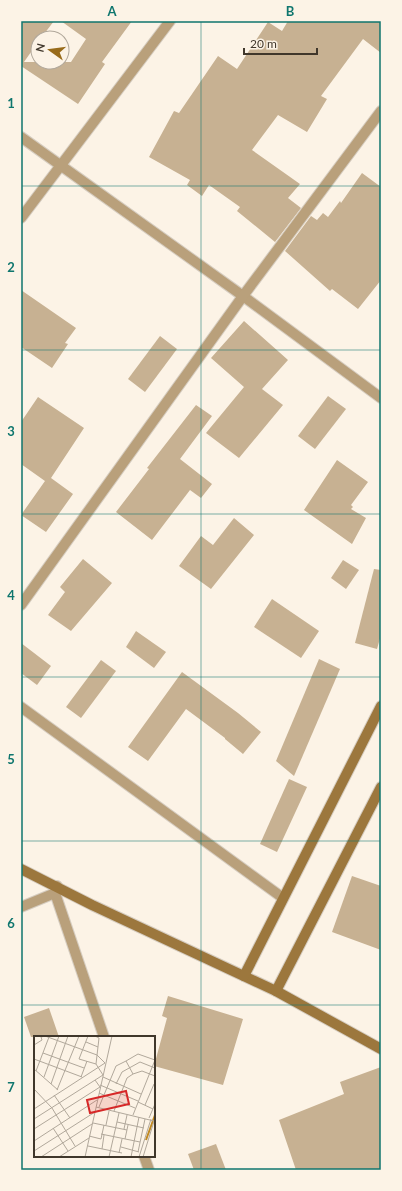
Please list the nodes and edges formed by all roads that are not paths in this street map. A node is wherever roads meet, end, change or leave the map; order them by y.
1 (170, 21) edge
2 (381, 111) edge
3 (21, 137) edge
4 (61, 166) junction
5 (21, 218) edge
6 (243, 296) junction
7 (381, 398) edge
8 (21, 606) edge
9 (381, 706) edge
10 (21, 707) edge
11 (381, 787) edge
12 (21, 869) edge
13 (56, 890) junction
14 (283, 898) junction
15 (21, 907) edge
16 (244, 976) junction
17 (276, 991) junction
18 (104, 1036) edge
19 (381, 1048) edge
20 (144, 1157) edge
21 (149, 1170) edge

1 - 4 street
2 - 6 street
3 - 4 street
4 - 5 street
4 - 6 street
6 - 7 street
6 - 8 street
9 - 14 street
10 - 14 street
11 - 17 street
12 - 13 street
13 - 15 street
13 - 16 street
13 - 18 street
14 - 16 street
16 - 17 street
17 - 19 street
20 - 21 street

